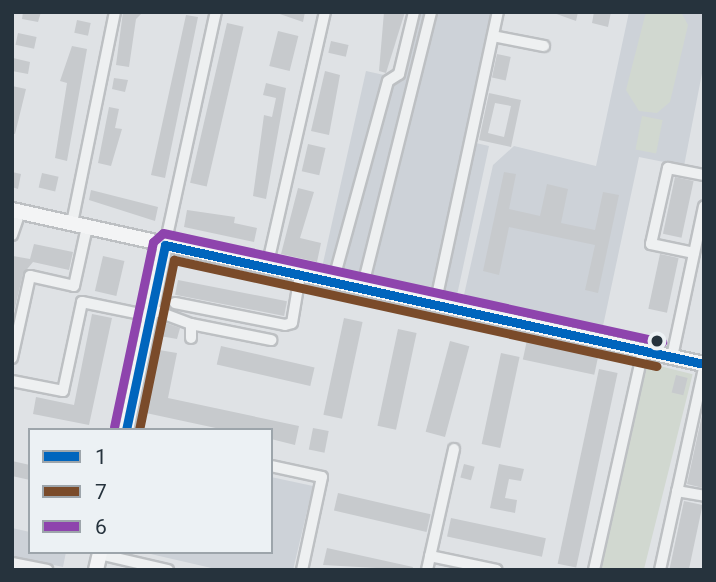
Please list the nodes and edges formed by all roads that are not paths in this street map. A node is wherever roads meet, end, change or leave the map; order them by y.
1 (115, 12) edge
2 (216, 12) edge
3 (325, 12) edge
4 (414, 12) edge
5 (431, 12) edge
6 (498, 12) edge
7 (493, 36) junction
8 (544, 47) dead end
9 (704, 176) edge
10 (704, 206) edge
11 (16, 211) edge
12 (72, 223) junction
13 (87, 226) junction
14 (12, 235) edge
15 (165, 245) junction
16 (694, 253) junction
17 (267, 267) junction
18 (300, 275) junction
19 (333, 282) junction
20 (74, 286) junction
21 (362, 289) junction
22 (82, 302) junction
23 (175, 303) dead end
24 (435, 304) junction
25 (151, 313) junction
26 (191, 324) junction
27 (191, 338) dead end
28 (271, 341) dead end
29 (643, 350) junction
30 (672, 357) junction
31 (12, 358) edge
32 (704, 366) edge
33 (12, 381) edge
34 (126, 428) edge
35 (454, 449) dead end
36 (273, 466) edge
37 (677, 491) junction
38 (704, 496) edge
39 (103, 554) edge
40 (430, 556) junction
41 (12, 563) edge
42 (47, 570) edge
43 (168, 570) edge
44 (302, 570) edge
45 (427, 570) edge
46 (498, 570) edge
47 (594, 570) edge
48 (660, 570) edge

1 - 12 street
2 - 15 street
3 - 17 street
4 - 19 street
5 - 21 street
6 - 7 street
7 - 8 street
7 - 24 street
9 - 16 street
10 - 16 street
11 - 12 main road
11 - 14 street
12 - 13 main road
13 - 15 main road
13 - 20 street
15 - 17 main road
15 - 25 main road
16 - 30 street
17 - 18 main road
18 - 19 main road
18 - 23 street
19 - 21 main road
20 - 22 street
20 - 31 street
21 - 24 main road
22 - 25 street
22 - 33 street
24 - 29 main road
25 - 26 street
25 - 34 main road
26 - 27 street
26 - 28 street
29 - 30 main road
29 - 47 street
30 - 32 main road
32 - 37 street
35 - 40 street
36 - 44 street
37 - 38 street
37 - 48 street
39 - 43 street
40 - 45 street
40 - 46 street
41 - 42 street

